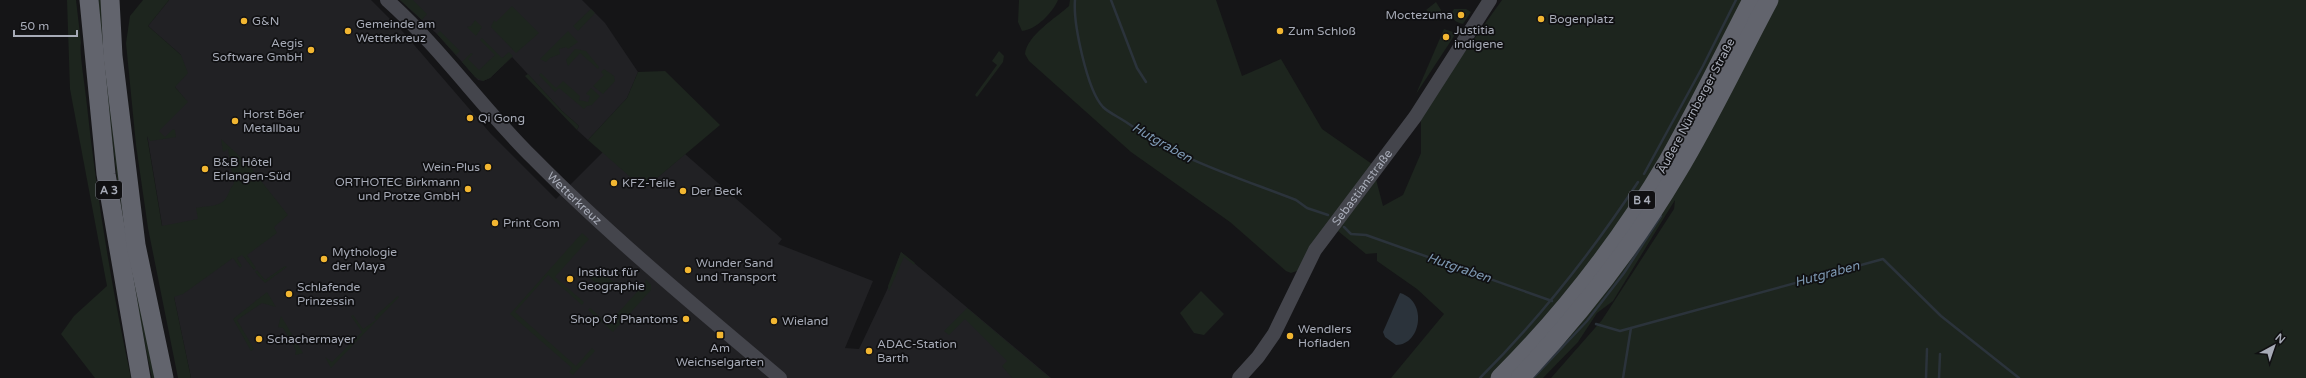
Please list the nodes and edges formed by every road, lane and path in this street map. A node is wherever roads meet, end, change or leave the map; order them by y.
1 (89, 0) edge
2 (110, 0) edge
3 (388, 0) edge
4 (1490, 0) edge
5 (1752, 0) edge
6 (1768, 0) edge
7 (141, 378) edge
8 (164, 378) edge
9 (780, 378) edge
10 (1239, 378) edge
11 (1500, 378) edge
12 (1520, 378) edge

1 - 7 highway, A 3
2 - 8 highway, A 3
3 - 9 street, Wetterkreuz
4 - 10 street, Sebastianstraße
5 - 11 highway, Äußere Nürnberger Straße / B 4
6 - 12 highway, Äußere Nürnberger Straße / B 4

